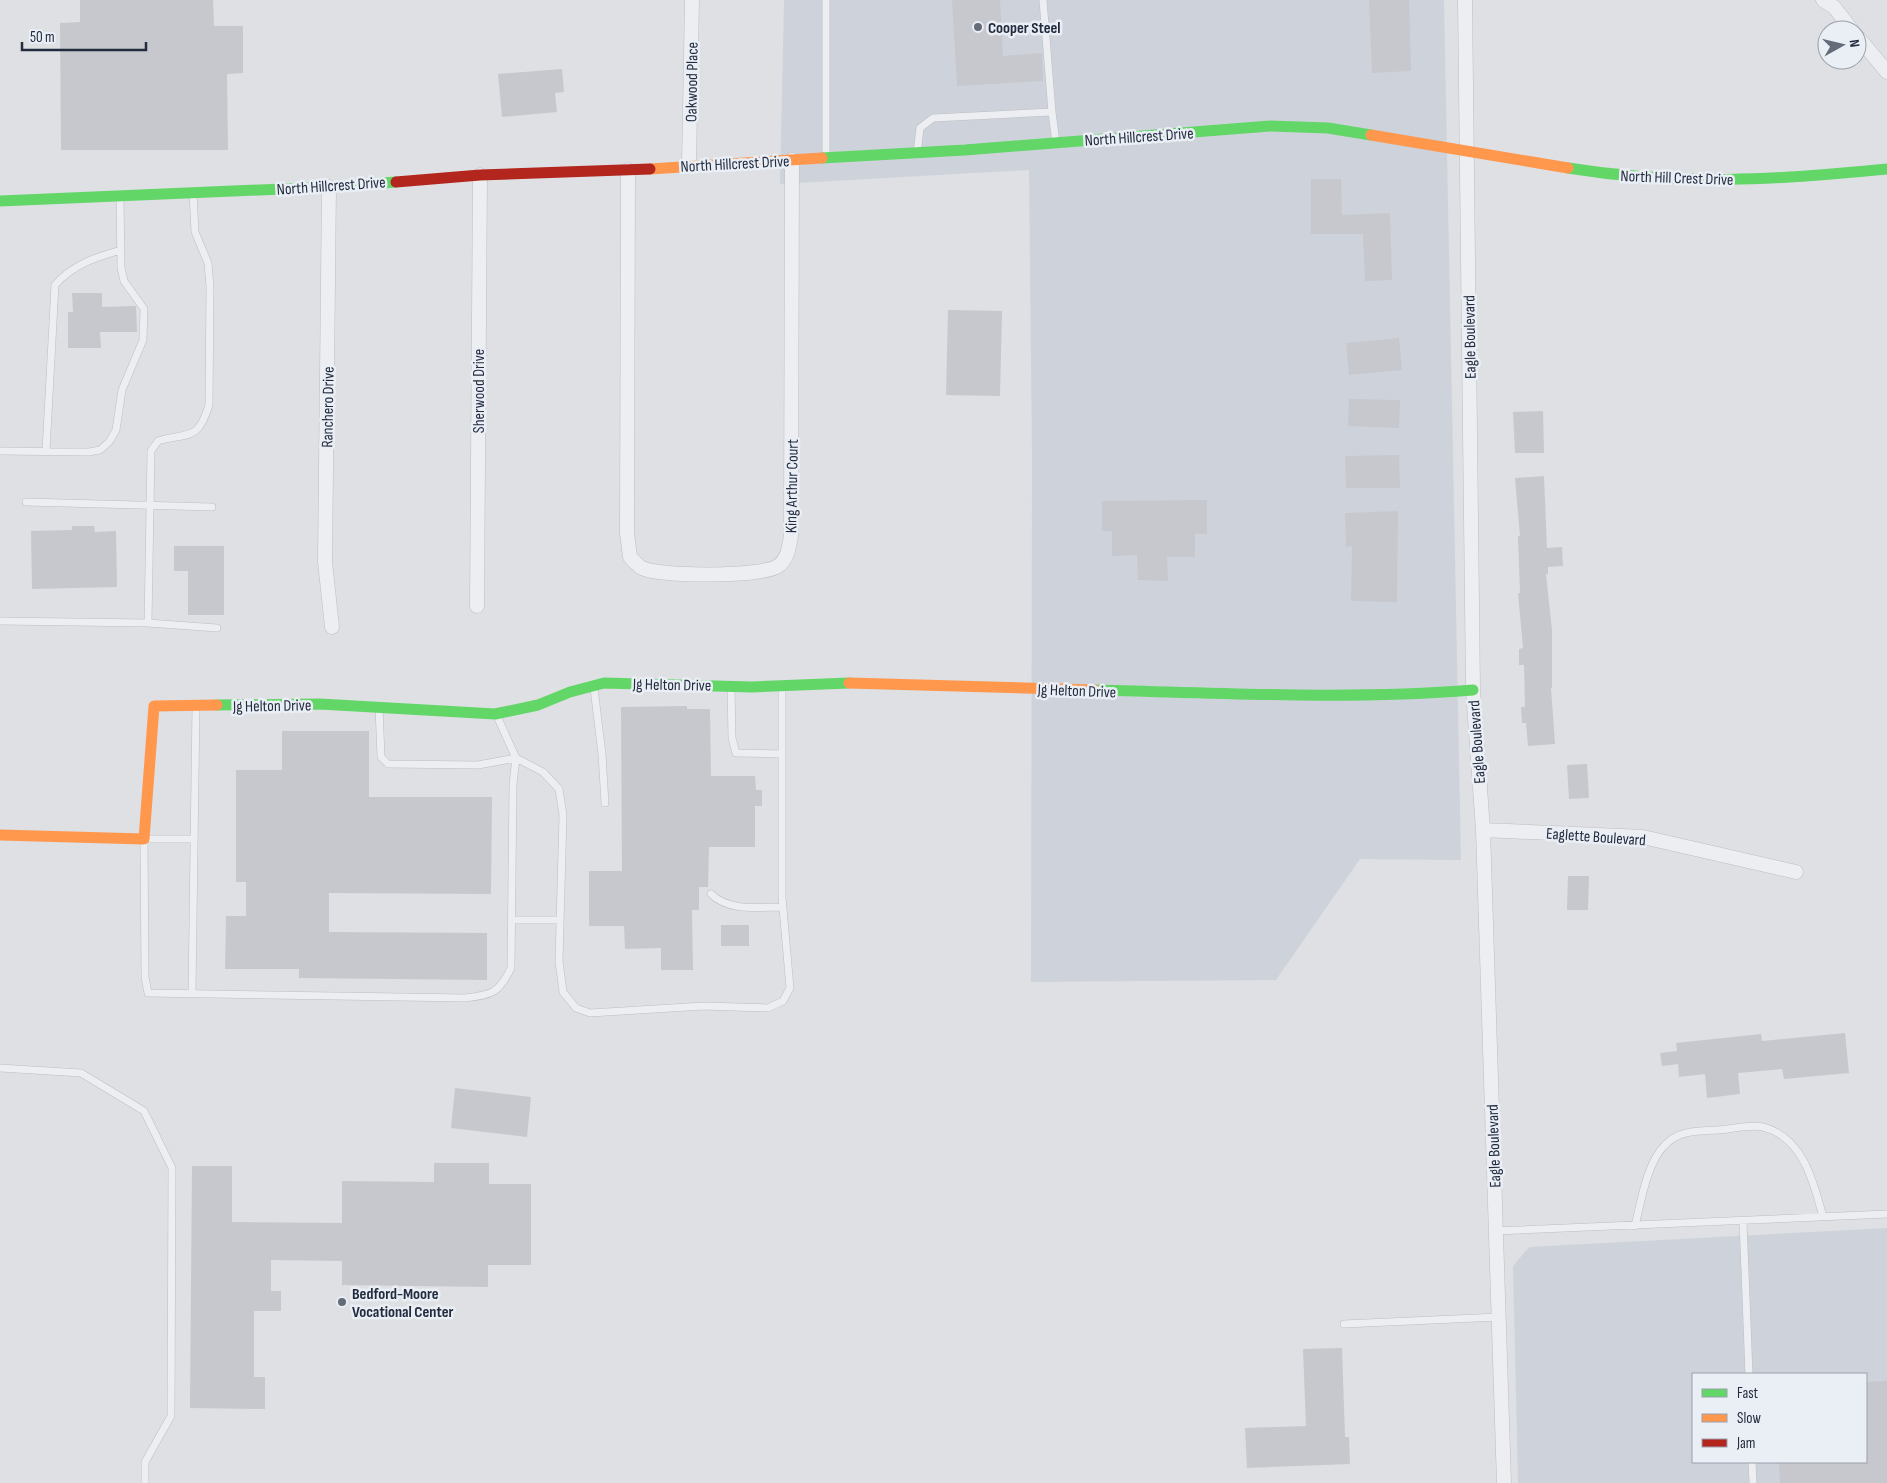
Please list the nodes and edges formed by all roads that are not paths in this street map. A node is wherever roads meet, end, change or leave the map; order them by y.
1 (692, 0) edge
2 (826, 0) edge
3 (1043, 0) edge
4 (1465, 0) edge
5 (1823, 0) edge
6 (1844, 20) edge
7 (1867, 48) edge
8 (1887, 72) edge
9 (1052, 112) junction
10 (1056, 143) junction
11 (1468, 152) junction
12 (916, 153) junction
13 (826, 158) junction
14 (792, 160) junction
15 (689, 165) junction
16 (1887, 169) edge
17 (628, 170) junction
18 (480, 175) junction
19 (329, 187) junction
20 (193, 193) junction
21 (120, 196) junction
22 (0, 201) edge
23 (121, 250) junction
24 (0, 451) edge
25 (46, 451) junction
26 (26, 502) dead end
27 (149, 504) junction
28 (212, 506) dead end
29 (477, 606) dead end
30 (0, 621) edge
31 (148, 623) junction
32 (332, 627) dead end
33 (217, 628) dead end
34 (594, 685) junction
35 (731, 686) junction
36 (782, 686) junction
37 (1473, 690) junction
38 (196, 706) junction
39 (379, 707) junction
40 (495, 714) junction
41 (782, 754) junction
42 (516, 758) junction
43 (605, 803) dead end
44 (1483, 830) junction
45 (0, 835) edge
46 (194, 839) junction
47 (144, 840) junction
48 (1796, 872) dead end
49 (711, 894) dead end
50 (783, 907) junction
51 (512, 920) junction
52 (560, 920) junction
53 (192, 993) junction
54 (0, 1068) edge
55 (1887, 1214) edge
56 (1823, 1217) junction
57 (1743, 1221) junction
58 (1635, 1226) junction
59 (1496, 1232) junction
60 (1499, 1318) junction
61 (1344, 1324) dead end
62 (1749, 1373) edge
63 (1752, 1463) edge
64 (145, 1483) edge
65 (1504, 1483) edge
66 (1753, 1483) edge

1 - 15 street, Oakwood Place
2 - 13 lane
3 - 9 lane
4 - 11 street, Eagle Boulevard
5 - 6 street
7 - 8 street
9 - 10 lane
9 - 12 lane
10 - 11 street, North Hillcrest Drive
10 - 12 street, North Hillcrest Drive
11 - 16 street, North Hill Crest Drive
11 - 37 street, Eagle Boulevard
12 - 13 street, North Hillcrest Drive
13 - 14 street, North Hillcrest Drive
14 - 15 street, North Hillcrest Drive
14 - 17 street, King Arthur Court
15 - 17 street, North Hillcrest Drive
17 - 18 street, North Hillcrest Drive
18 - 19 street, North Hillcrest Drive
18 - 29 street, Sherwood Drive
19 - 20 street, North Hillcrest Drive
19 - 32 street, Ranchero Drive
20 - 21 street, North Hillcrest Drive
20 - 27 lane
21 - 22 street, North Hillcrest Drive
21 - 23 lane
23 - 25 lane
23 - 25 lane
24 - 25 lane
26 - 27 lane
27 - 28 lane
27 - 31 lane
30 - 31 lane
31 - 33 lane
34 - 35 street, Jg Helton Drive
34 - 40 street, Jg Helton Drive
34 - 43 lane
35 - 36 street, Jg Helton Drive
35 - 41 lane
36 - 37 street, Jg Helton Drive
36 - 41 lane
37 - 44 street, Eagle Boulevard
38 - 39 street, Jg Helton Drive
38 - 46 lane
38 - 47 street, Jg Helton Drive
39 - 40 street, Jg Helton Drive
39 - 42 lane
40 - 42 lane
41 - 50 lane
42 - 51 lane
42 - 52 lane
44 - 48 street, Eaglette Boulevard
44 - 59 street, Eagle Boulevard
45 - 47 street
46 - 47 lane
46 - 53 lane
47 - 53 lane
49 - 50 lane
50 - 52 lane
51 - 52 lane
51 - 53 lane
54 - 64 lane
55 - 56 lane
56 - 57 lane
56 - 58 lane
57 - 58 lane
57 - 62 lane
58 - 59 lane
59 - 60 street, Eagle Boulevard
60 - 61 lane
60 - 65 street, Eagle Boulevard
63 - 66 lane

